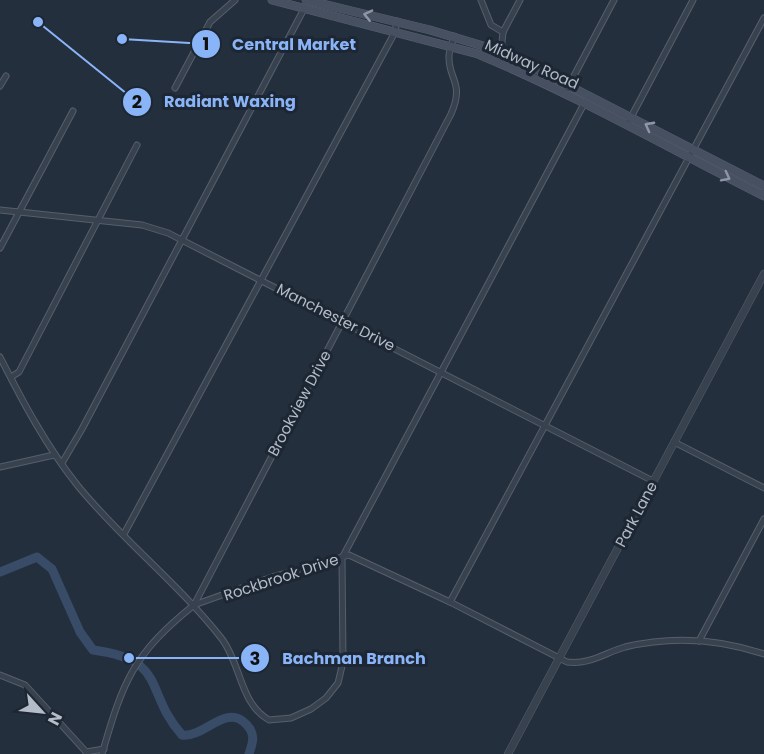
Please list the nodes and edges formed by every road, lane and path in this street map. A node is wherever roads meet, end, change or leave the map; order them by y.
1 (235, 0) edge
2 (272, 0) edge
3 (307, 0) edge
4 (481, 0) edge
5 (520, 0) edge
6 (614, 0) edge
7 (693, 0) edge
8 (304, 9) junction
9 (764, 18) edge
10 (397, 21) junction
11 (396, 32) junction
12 (503, 32) junction
13 (454, 36) junction
14 (451, 48) junction
15 (503, 51) junction
16 (500, 62) junction
17 (6, 76) dead end
18 (0, 86) edge
19 (175, 88) dead end
20 (566, 89) junction
21 (586, 99) junction
22 (73, 111) dead end
23 (632, 117) junction
24 (627, 126) junction
25 (137, 145) dead end
26 (695, 150) junction
27 (687, 157) junction
28 (764, 186) edge
29 (764, 196) edge
30 (0, 210) edge
31 (20, 212) junction
32 (96, 220) junction
33 (182, 239) junction
34 (0, 248) edge
35 (764, 274) edge
36 (262, 279) junction
37 (342, 321) junction
38 (0, 357) edge
39 (441, 371) junction
40 (11, 377) junction
41 (544, 425) junction
42 (674, 442) junction
43 (54, 455) junction
44 (62, 463) junction
45 (0, 467) edge
46 (653, 482) junction
47 (764, 488) edge
48 (764, 519) edge
49 (124, 534) junction
50 (342, 558) junction
51 (450, 602) junction
52 (194, 605) junction
53 (699, 641) junction
54 (764, 654) edge
55 (559, 658) junction
56 (0, 675) edge
57 (103, 751) edge
58 (87, 753) edge
59 (508, 754) edge

1 - 19 street
2 - 8 main road, Midway Road
3 - 8 street
10 -> 3 main road, Midway Road
4 - 12 street
5 - 12 street
6 - 20 street
7 - 23 street
8 - 11 main road, Midway Road
8 - 33 street
9 - 26 street
10 - 11 street
10 - 13 main road, Midway Road
11 - 14 main road, Midway Road
11 - 36 street
12 - 15 street
13 - 14 street, Brookview Drive
13 - 15 main road, Midway Road
14 - 16 main road, Midway Road
14 - 37 street, Brookview Drive
15 - 16 street
15 - 20 main road, Midway Road
16 - 20 main road, Midway Road
17 - 18 street
20 - 21 main road, Midway Road
21 - 23 main road, Midway Road
21 - 24 main road, Midway Road
21 - 39 street
22 - 31 street
23 - 24 street
26 -> 23 main road, Midway Road
24 - 27 main road, Midway Road
25 - 32 street
26 - 27 street
26 - 28 main road, Midway Road
27 -> 29 main road, Midway Road
27 - 41 street
30 - 31 street, Manchester Drive
31 - 32 street, Manchester Drive
31 - 34 street
32 - 33 street, Manchester Drive
32 - 40 street
33 - 36 street, Manchester Drive
33 - 44 street
35 - 42 street, Park Lane
36 - 37 street, Manchester Drive
36 - 49 street
37 - 39 street, Manchester Drive
37 - 52 street, Brookview Drive
38 - 40 street
39 - 41 street, Manchester Drive
39 - 50 street
40 - 43 street
41 - 46 street, Manchester Drive
41 - 51 street
42 - 46 street, Park Lane
42 - 47 street
43 - 44 street
43 - 45 street
44 - 49 street
46 - 55 street, Park Lane
48 - 53 street
49 - 52 street
50 - 51 street, Rockbrook Drive
50 - 52 street, Rockbrook Drive
50 - 52 street
51 - 55 street, Rockbrook Drive
52 - 57 street, Brookview Drive
53 - 54 street, Rockbrook Drive
53 - 55 street, Rockbrook Drive
55 - 59 street, Park Lane
56 - 58 street
57 - 58 street

